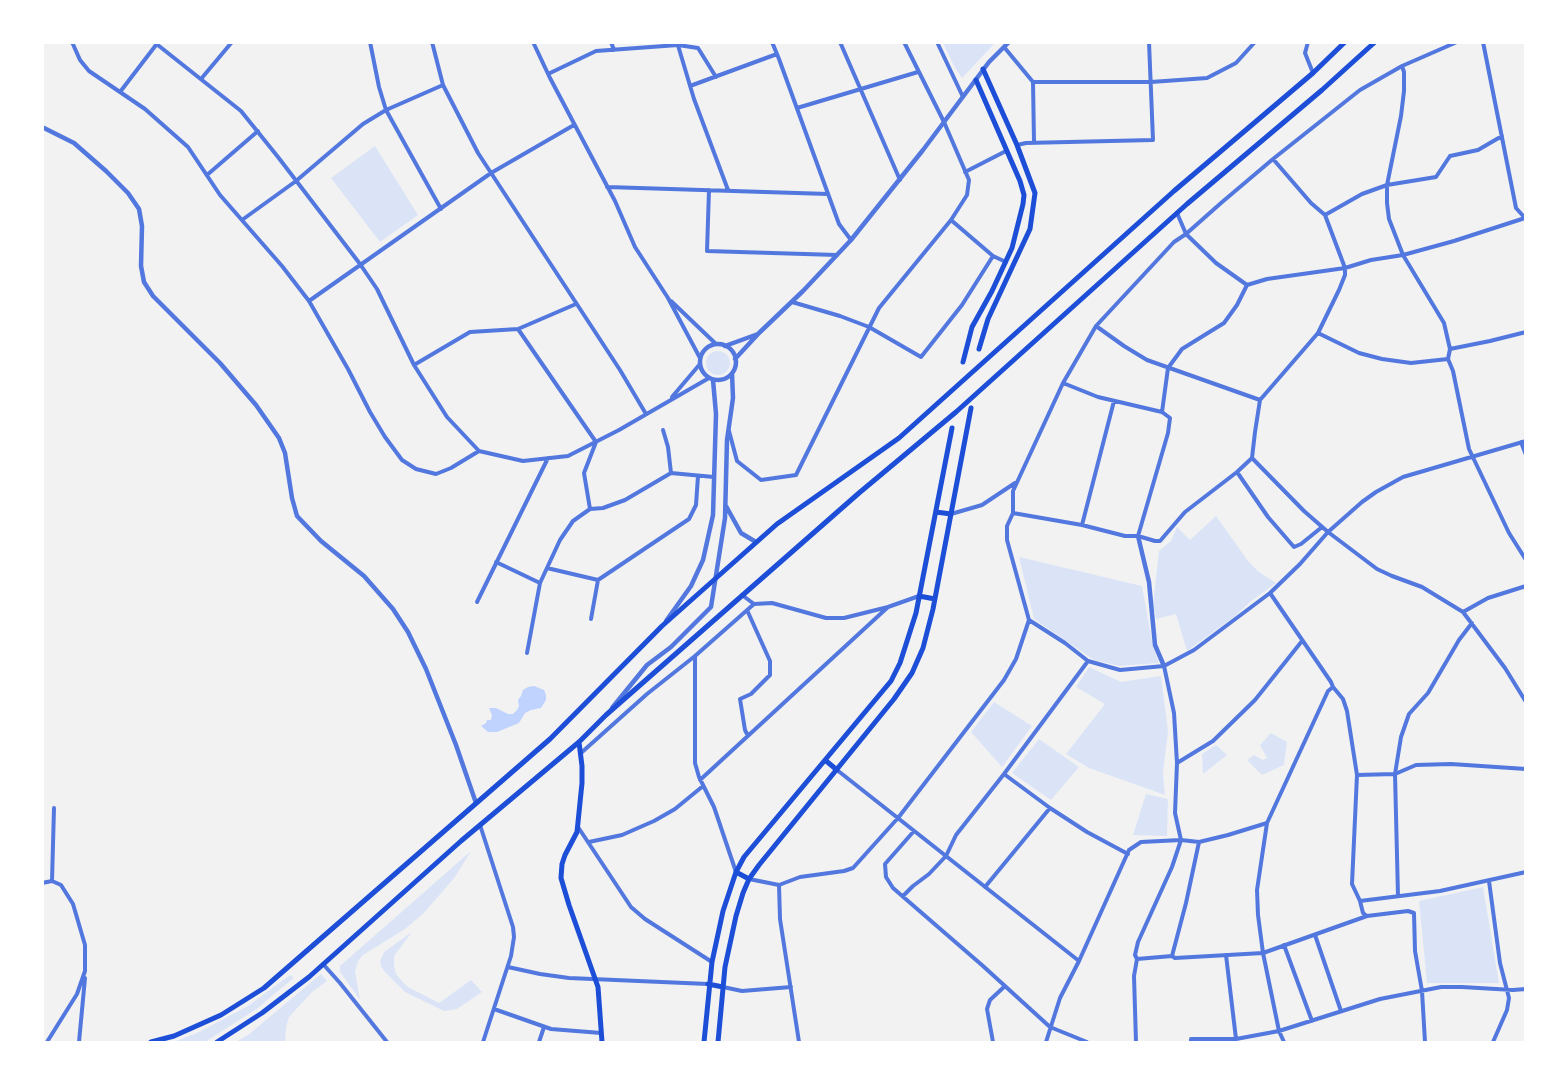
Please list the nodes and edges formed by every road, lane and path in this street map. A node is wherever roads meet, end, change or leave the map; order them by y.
1 (72, 42) edge
2 (232, 42) edge
3 (370, 42) edge
4 (432, 42) edge
5 (533, 42) edge
6 (611, 42) edge
7 (772, 42) edge
8 (840, 42) edge
9 (904, 42) edge
10 (938, 42) edge
11 (1009, 42) edge
12 (1150, 42) edge
13 (1254, 42) edge
14 (1308, 42) edge
15 (1345, 42) edge
16 (1376, 42) edge
17 (1457, 42) edge
18 (1483, 42) edge
19 (155, 44) edge
20 (677, 44) edge
21 (1004, 47) junction
22 (614, 50) junction
23 (777, 54) junction
24 (1402, 66) junction
25 (983, 69) junction
26 (918, 72) junction
27 (1313, 72) junction
28 (548, 74) junction
29 (716, 77) junction
30 (201, 79) junction
31 (976, 80) junction
32 (1033, 82) junction
33 (1151, 82) junction
34 (443, 85) junction
35 (690, 86) junction
36 (860, 90) junction
37 (120, 92) junction
38 (963, 97) junction
39 (797, 108) junction
40 (386, 110) junction
41 (944, 122) junction
42 (574, 125) junction
43 (42, 127) edge
44 (258, 131) junction
45 (1502, 136) junction
46 (1034, 142) junction
47 (1017, 145) junction
48 (1006, 152) junction
49 (1273, 159) junction
50 (965, 172) junction
51 (491, 173) junction
52 (207, 175) junction
53 (900, 180) junction
54 (296, 181) junction
55 (1387, 185) junction
56 (607, 187) junction
57 (709, 190) junction
58 (728, 190) junction
59 (828, 194) junction
60 (441, 209) junction
61 (1177, 213) junction
62 (1325, 214) junction
63 (1525, 218) edge
64 (242, 220) junction
65 (951, 220) junction
66 (1186, 234) junction
67 (851, 240) junction
68 (837, 255) junction
69 (1404, 255) junction
70 (993, 256) junction
71 (1006, 262) junction
72 (360, 264) junction
73 (1013, 265) junction
74 (1344, 268) junction
75 (1247, 285) junction
76 (668, 298) junction
77 (309, 301) junction
78 (792, 302) junction
79 (576, 304) junction
80 (1096, 326) junction
81 (869, 327) junction
82 (518, 329) junction
83 (1526, 332) edge
84 (759, 333) junction
85 (1318, 333) junction
86 (716, 344) junction
87 (725, 346) junction
88 (979, 349) dead end
89 (1450, 349) junction
90 (1448, 359) junction
91 (736, 360) junction
92 (700, 361) junction
93 (963, 362) dead end
94 (414, 365) junction
95 (1168, 368) junction
96 (732, 373) junction
97 (711, 379) junction
98 (1063, 383) junction
99 (671, 399) junction
100 (1260, 400) junction
101 (1114, 401) junction
102 (971, 408) dead end
103 (1162, 412) junction
104 (646, 414) junction
105 (952, 428) dead end
106 (729, 429) junction
107 (663, 430) dead end
108 (596, 442) junction
109 (1523, 442) edge
110 (479, 451) junction
111 (1526, 455) edge
112 (1472, 456) junction
113 (548, 458) junction
114 (1252, 458) junction
115 (1237, 472) junction
116 (670, 473) junction
117 (698, 476) junction
118 (714, 477) junction
119 (1015, 483) junction
120 (725, 504) junction
121 (590, 508) junction
122 (936, 512) junction
123 (951, 514) junction
124 (1013, 514) junction
125 (1082, 526) junction
126 (1322, 527) junction
127 (1328, 532) junction
128 (1138, 536) junction
129 (756, 542) junction
130 (1526, 560) edge
131 (496, 562) junction
132 (547, 568) junction
133 (598, 580) junction
134 (540, 583) junction
135 (1526, 586) edge
136 (1270, 593) junction
137 (742, 595) junction
138 (919, 596) junction
139 (935, 599) junction
140 (477, 602) dead end
141 (754, 604) junction
142 (888, 606) junction
143 (747, 610) junction
144 (1463, 612) junction
145 (592, 620) dead end
146 (1029, 620) junction
147 (1472, 623) junction
148 (662, 626) junction
149 (1302, 641) junction
150 (527, 653) dead end
151 (695, 656) junction
152 (1088, 661) junction
153 (1164, 666) junction
154 (1332, 687) junction
155 (1526, 702) edge
156 (606, 715) junction
157 (748, 736) junction
158 (579, 742) junction
159 (581, 753) junction
160 (825, 760) junction
161 (1177, 764) junction
162 (1526, 769) edge
163 (837, 770) junction
164 (1004, 774) junction
165 (1395, 774) junction
166 (1357, 776) junction
167 (700, 780) junction
168 (703, 786) junction
169 (476, 803) junction
170 (54, 808) dead end
171 (1050, 808) junction
172 (898, 818) junction
173 (1267, 823) junction
174 (480, 825) junction
175 (578, 828) junction
176 (914, 830) junction
177 (1181, 840) junction
178 (589, 842) junction
179 (1198, 842) junction
180 (1128, 854) junction
181 (946, 856) junction
182 (736, 872) junction
183 (1526, 872) edge
184 (749, 879) junction
185 (52, 880) junction
186 (1489, 881) junction
187 (42, 883) edge
188 (779, 885) junction
189 (985, 887) junction
190 (903, 896) junction
191 (1398, 896) junction
192 (1360, 901) junction
193 (1367, 916) junction
194 (1315, 935) junction
195 (1284, 945) junction
196 (1262, 953) junction
197 (1226, 955) junction
198 (1172, 956) junction
199 (1137, 959) junction
200 (1079, 961) junction
201 (712, 962) junction
202 (323, 964) junction
203 (508, 967) junction
204 (85, 971) junction
205 (596, 980) junction
206 (708, 984) junction
207 (1005, 986) junction
208 (724, 987) junction
209 (791, 987) junction
210 (1526, 989) edge
211 (1508, 990) junction
212 (1422, 991) junction
213 (494, 1009) junction
214 (1341, 1011) junction
215 (1312, 1020) junction
216 (544, 1027) junction
217 (1050, 1027) junction
218 (1279, 1031) junction
219 (601, 1033) junction
220 (1236, 1039) junction
221 (47, 1042) edge
222 (79, 1042) edge
223 (152, 1042) edge
224 (218, 1042) edge
225 (387, 1042) edge
226 (483, 1042) edge
227 (539, 1042) edge
228 (602, 1042) edge
229 (704, 1042) edge
230 (718, 1042) edge
231 (800, 1042) edge
232 (993, 1042) edge
233 (1046, 1042) edge
234 (1087, 1042) edge
235 (1136, 1042) edge
236 (1191, 1042) edge
237 (1284, 1042) edge
238 (1425, 1042) edge
239 (1493, 1042) edge

1 - 37 street
2 - 30 street
3 - 40 street
4 - 34 street
5 - 28 street
6 - 22 street
7 - 23 street
8 - 36 street
9 - 26 street
10 - 38 street
11 - 21 street
12 - 33 street
13 - 33 street
14 - 27 street
15 - 27 main road
16 - 61 main road
17 - 24 street
18 - 45 street
19 - 30 street
19 - 37 street
20 - 22 street
20 - 29 street
20 - 35 street
21 - 25 street
21 - 32 street
22 - 28 street
23 - 29 street
23 - 39 street
24 - 49 street
24 - 55 street
25 - 31 street
25 - 47 main road
26 - 36 street
26 - 41 street
27 - 129 main road
28 - 42 street
29 - 35 street
30 - 44 street
31 - 38 street
31 - 48 main road
32 - 33 street
32 - 46 street
33 - 46 street
34 - 40 street
34 - 51 street
35 - 58 street
36 - 39 street
36 - 53 street
37 - 52 street
38 - 41 street
39 - 59 street
40 - 54 street
40 - 60 street
41 - 50 street
41 - 53 street
42 - 51 street
42 - 56 street
43 - 169 street
44 - 52 street
44 - 54 street
45 - 55 street
45 - 63 street
46 - 47 street
47 - 48 main road
47 - 73 main road
48 - 50 street
48 - 71 main road
49 - 62 street
49 - 66 street
50 - 65 street
51 - 60 street
51 - 79 street
52 - 64 street
53 - 67 street
54 - 64 street
54 - 72 street
55 - 62 street
55 - 69 street
56 - 57 street
56 - 76 street
57 - 58 street
57 - 68 street
58 - 59 street
59 - 67 street
60 - 72 street
61 - 66 street
61 - 137 main road
62 - 74 street
63 - 69 street
64 - 77 street
65 - 70 street
65 - 81 street
66 - 75 street
66 - 80 street
67 - 68 street
68 - 78 street
69 - 74 street
69 - 89 street
70 - 71 street
70 - 81 street
71 - 73 main road
71 - 93 main road
72 - 77 street
72 - 94 street
73 - 88 main road
74 - 75 street
74 - 85 street
75 - 95 street
76 - 86 street
76 - 92 street
77 - 110 street
78 - 81 street
78 - 84 street
79 - 82 street
79 - 104 street
80 - 95 street
80 - 98 street
81 - 106 street
82 - 94 street
82 - 108 street
83 - 89 street
84 - 87 street
84 - 91 street
85 - 90 street
85 - 100 street
86 - 87 street
86 - 92 street
87 - 91 street
89 - 90 street
90 - 112 street
91 - 96 street
92 - 97 street
92 - 99 street
94 - 110 street
95 - 100 street
95 - 103 street
96 - 97 street
96 - 106 street
97 - 99 street
97 - 118 street
98 - 101 street
98 - 119 street
99 - 104 street
100 - 114 street
101 - 103 street
101 - 125 street
102 - 123 main road
103 - 128 street
104 - 108 street
105 - 122 main road
106 - 120 street
107 - 116 street
108 - 113 street
108 - 121 street
109 - 111 street
109 - 112 street
110 - 113 street
112 - 127 street
112 - 130 street
113 - 131 street
114 - 115 street
114 - 126 street
115 - 126 street
115 - 128 street
116 - 117 street
116 - 121 street
117 - 118 street
117 - 133 street
118 - 148 street
119 - 123 street
119 - 124 street
120 - 129 street
120 - 156 street
121 - 132 street
122 - 123 main road
122 - 138 main road
123 - 139 main road
124 - 125 street
124 - 146 street
125 - 128 street
126 - 127 street
127 - 136 street
127 - 144 street
128 - 153 street
129 - 148 main road
131 - 134 street
131 - 140 street
132 - 133 street
132 - 134 street
133 - 145 street
134 - 150 street
135 - 144 street
136 - 149 street
136 - 153 street
137 - 141 street
137 - 156 main road
138 - 139 main road
138 - 142 street
138 - 160 main road
139 - 163 main road
141 - 142 street
141 - 143 street
142 - 157 street
143 - 151 street
143 - 157 street
144 - 147 street
146 - 152 street
146 - 172 street
147 - 155 street
147 - 165 street
148 - 169 main road
149 - 154 street
149 - 161 street
151 - 159 street
151 - 167 street
152 - 153 street
152 - 164 street
153 - 161 street
154 - 166 street
154 - 173 street
156 - 158 main road
157 - 167 street
158 - 159 main road
158 - 174 main road
159 - 175 main road
160 - 163 main road
160 - 182 main road
161 - 177 street
162 - 165 street
163 - 172 street
163 - 184 main road
164 - 171 street
164 - 181 street
165 - 166 street
165 - 191 street
166 - 192 street
167 - 168 street
168 - 178 street
168 - 182 street
169 - 223 main road
170 - 185 street
171 - 180 street
171 - 189 street
172 - 176 street
172 - 188 street
173 - 179 street
173 - 196 street
174 - 202 main road
174 - 203 street
175 - 178 street
175 - 205 main road
176 - 181 street
176 - 190 street
177 - 179 street
177 - 180 street
177 - 199 street
178 - 201 street
179 - 198 street
180 - 200 street
181 - 189 street
181 - 190 street
182 - 184 main road
182 - 201 main road
183 - 186 street
184 - 188 street
184 - 208 main road
185 - 187 street
185 - 204 street
186 - 191 street
186 - 211 street
188 - 209 street
189 - 200 street
190 - 207 street
191 - 192 street
192 - 193 street
193 - 194 street
193 - 212 street
194 - 195 street
194 - 214 street
195 - 196 street
195 - 215 street
196 - 197 street
196 - 218 street
197 - 198 street
197 - 220 street
198 - 199 street
199 - 235 street
200 - 217 street
201 - 206 main road
202 - 224 main road
202 - 225 street
203 - 205 street
203 - 213 street
204 - 221 street
204 - 222 street
205 - 206 street
205 - 219 main road
206 - 208 main road
206 - 229 main road
207 - 217 street
207 - 232 street
208 - 209 street
208 - 230 main road
209 - 231 street
210 - 211 street
211 - 212 street
211 - 239 street
212 - 214 street
212 - 238 street
213 - 216 street
213 - 226 street
214 - 215 street
215 - 218 street
216 - 219 street
216 - 227 street
217 - 233 street
217 - 234 street
218 - 220 street
218 - 237 street
219 - 228 main road
220 - 236 street

